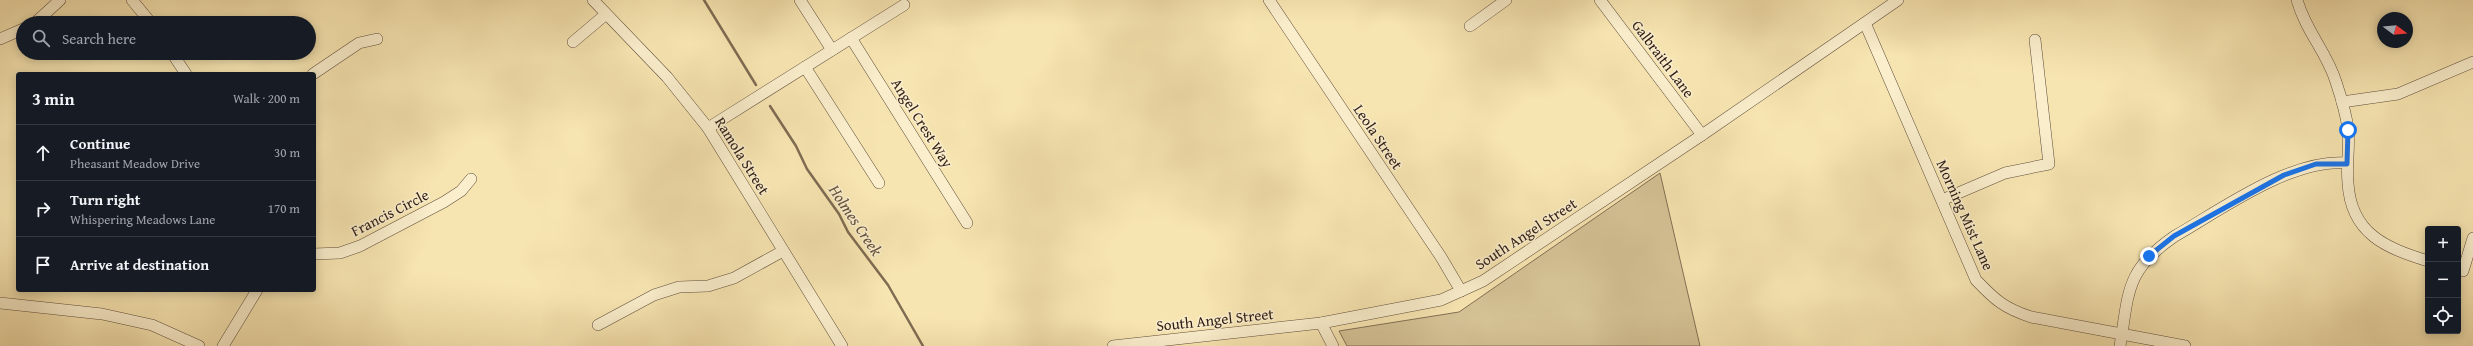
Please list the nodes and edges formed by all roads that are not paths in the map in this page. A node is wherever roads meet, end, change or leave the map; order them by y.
1 (60, 0) edge
2 (132, 0) edge
3 (593, 0) edge
4 (800, 0) edge
5 (1269, 0) edge
6 (1506, 0) edge
7 (1600, 0) edge
8 (1898, 0) edge
9 (2297, 0) edge
10 (904, 5) dead end
11 (605, 15) junction
12 (43, 16) edge
13 (145, 16) edge
14 (1865, 23) junction
15 (1470, 26) dead end
16 (16, 32) edge
17 (851, 38) junction
18 (377, 39) dead end
19 (0, 40) edge
20 (2035, 40) dead end
21 (572, 42) dead end
22 (832, 50) junction
23 (177, 60) edge
24 (2473, 62) edge
25 (806, 67) junction
26 (185, 72) edge
27 (316, 72) edge
28 (2342, 102) junction
29 (708, 128) junction
30 (1702, 136) junction
31 (2347, 164) junction
32 (471, 178) dead end
33 (879, 182) dead end
34 (1942, 200) junction
35 (967, 223) dead end
36 (2473, 238) edge
37 (783, 251) junction
38 (316, 254) edge
39 (2425, 260) edge
40 (2465, 272) edge
41 (1461, 291) junction
42 (256, 292) edge
43 (0, 303) edge
44 (1321, 323) junction
45 (598, 326) dead end
46 (2122, 334) junction
47 (198, 346) edge
48 (223, 346) edge
49 (842, 346) edge
50 (1113, 346) edge
51 (1333, 346) edge
52 (2120, 346) edge
53 (2185, 346) edge

1 - 12 street
2 - 13 street
3 - 11 street, Ramola Street
4 - 22 street
5 - 41 street, Leola Street
6 - 15 street
7 - 30 street, Galbraith Lane
8 - 14 street, South Angel Street
9 - 28 street
10 - 17 street
11 - 21 street
11 - 29 street, Ramola Street
14 - 30 street, South Angel Street
14 - 34 street, Morning Mist Lane
16 - 19 street
17 - 22 street
17 - 35 street, Angel Crest Way
18 - 27 street
20 - 34 street
22 - 25 street
23 - 26 street
24 - 28 street
25 - 29 street
25 - 33 street
28 - 31 street
29 - 37 street, Ramola Street
30 - 41 street, South Angel Street
31 - 39 street
31 - 46 street
32 - 38 street, Francis Circle
34 - 46 street, Morning Mist Lane
36 - 40 street
37 - 45 street
37 - 49 street, Ramola Street
41 - 44 street, South Angel Street
42 - 48 street
43 - 47 street
44 - 50 street, South Angel Street
44 - 51 street
46 - 52 street
46 - 53 street, Morning Mist Lane

